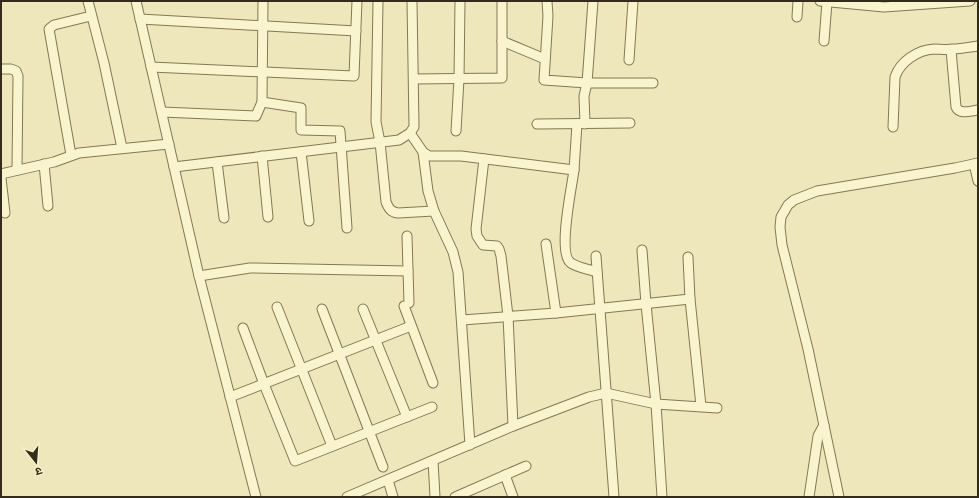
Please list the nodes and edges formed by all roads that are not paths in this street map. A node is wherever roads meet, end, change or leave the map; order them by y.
1 (88, 1) edge
2 (136, 1) edge
3 (263, 1) edge
4 (357, 1) edge
5 (378, 1) edge
6 (412, 1) edge
7 (460, 1) edge
8 (502, 1) edge
9 (546, 1) edge
10 (593, 1) edge
11 (633, 1) edge
12 (798, 1) edge
13 (823, 1) edge
14 (970, 1) edge
15 (864, 3) edge
16 (91, 16) junction
17 (797, 17) dead end
18 (140, 19) junction
19 (262, 26) junction
20 (356, 31) junction
21 (502, 41) junction
22 (824, 41) dead end
23 (978, 46) edge
24 (951, 50) junction
25 (545, 59) junction
26 (629, 60) dead end
27 (151, 67) junction
28 (1, 69) edge
29 (262, 72) junction
30 (459, 79) junction
31 (414, 80) junction
32 (587, 83) junction
33 (653, 83) dead end
34 (262, 102) junction
35 (978, 110) edge
36 (162, 112) junction
37 (630, 123) dead end
38 (538, 124) dead end
39 (581, 124) junction
40 (894, 127) dead end
41 (456, 131) dead end
42 (410, 133) junction
43 (380, 142) junction
44 (169, 144) junction
45 (341, 147) junction
46 (122, 148) junction
47 (301, 152) junction
48 (423, 152) junction
49 (71, 155) junction
50 (262, 156) junction
51 (484, 159) junction
52 (217, 162) junction
53 (976, 163) edge
54 (44, 164) junction
55 (174, 167) junction
56 (17, 170) junction
57 (574, 170) junction
58 (1, 174) edge
59 (1, 178) edge
60 (978, 181) edge
61 (48, 206) dead end
62 (434, 211) junction
63 (5, 213) dead end
64 (268, 217) dead end
65 (224, 218) dead end
66 (309, 220) dead end
67 (347, 228) dead end
68 (407, 236) dead end
69 (546, 244) dead end
70 (642, 250) dead end
71 (596, 256) dead end
72 (688, 257) dead end
73 (408, 271) junction
74 (597, 272) junction
75 (198, 276) junction
76 (690, 299) junction
77 (646, 304) junction
78 (277, 307) dead end
79 (322, 308) dead end
80 (363, 309) dead end
81 (600, 309) junction
82 (556, 313) junction
83 (508, 316) junction
84 (462, 320) junction
85 (411, 326) junction
86 (243, 328) dead end
87 (376, 340) junction
88 (340, 354) junction
89 (302, 369) junction
90 (433, 383) dead end
91 (264, 384) junction
92 (606, 394) junction
93 (230, 397) junction
94 (656, 404) junction
95 (701, 406) junction
96 (432, 407) dead end
97 (717, 408) dead end
98 (407, 417) junction
99 (824, 425) junction
100 (513, 426) junction
101 (370, 431) junction
102 (470, 445) junction
103 (332, 446) junction
104 (433, 461) junction
105 (526, 466) dead end
106 (383, 467) dead end
107 (505, 475) junction
108 (388, 480) junction
109 (471, 494) edge
110 (357, 495) edge
111 (256, 497) edge
112 (347, 497) edge
113 (393, 497) edge
114 (435, 497) edge
115 (455, 497) edge
116 (513, 497) edge
117 (614, 497) edge
118 (662, 497) edge
119 (809, 497) edge
120 (839, 497) edge

1 - 16 street
2 - 18 street
3 - 19 street
4 - 20 street
5 - 43 street
6 - 31 street
7 - 30 street
8 - 21 street
9 - 25 street
10 - 32 street
11 - 26 street
12 - 17 street
13 - 15 street
13 - 22 street
14 - 15 street
16 - 46 street
16 - 49 street
18 - 19 street
18 - 27 street
19 - 20 street
19 - 29 street
20 - 29 street
21 - 25 street
21 - 30 street
23 - 24 street
24 - 35 street
24 - 40 street
25 - 32 street
27 - 29 street
27 - 36 street
28 - 56 street
29 - 34 street
30 - 31 street
30 - 41 street
31 - 42 street
32 - 33 street
32 - 39 street
34 - 36 street
34 - 45 street
36 - 44 street
37 - 39 street
38 - 39 street
39 - 57 street
42 - 43 street
42 - 48 street
43 - 45 street
43 - 62 street
44 - 46 street
44 - 55 street
45 - 47 street
45 - 67 street
46 - 49 street
47 - 50 street
47 - 66 street
48 - 51 street
48 - 62 street
49 - 54 street
50 - 52 street
50 - 64 street
51 - 57 street
51 - 83 street
52 - 55 street
52 - 65 street
53 - 60 street
53 - 99 street
54 - 56 street
54 - 61 street
55 - 75 street
56 - 58 street
57 - 74 street
59 - 63 street
62 - 84 street
68 - 73 street
69 - 82 street
70 - 77 street
71 - 74 street
72 - 76 street
73 - 75 street
73 - 85 street
74 - 81 street
75 - 93 street
76 - 77 street
76 - 95 street
77 - 81 street
77 - 94 street
78 - 89 street
79 - 88 street
80 - 87 street
81 - 82 street
81 - 92 street
82 - 83 street
83 - 84 street
83 - 100 street
84 - 102 street
85 - 87 street
85 - 90 street
86 - 91 street
87 - 88 street
87 - 98 street
88 - 89 street
88 - 101 street
89 - 91 street
89 - 103 street
91 - 93 street
91 - 103 street
92 - 94 street
92 - 100 street
92 - 117 street
93 - 111 street
94 - 95 street
94 - 118 street
95 - 97 street
96 - 98 street
98 - 101 street
99 - 119 street
99 - 120 street
100 - 102 street
101 - 103 street
101 - 106 street
102 - 104 street
104 - 108 street
104 - 114 street
105 - 107 street
107 - 109 street
107 - 116 street
108 - 110 street
108 - 113 street
109 - 115 street
110 - 112 street

